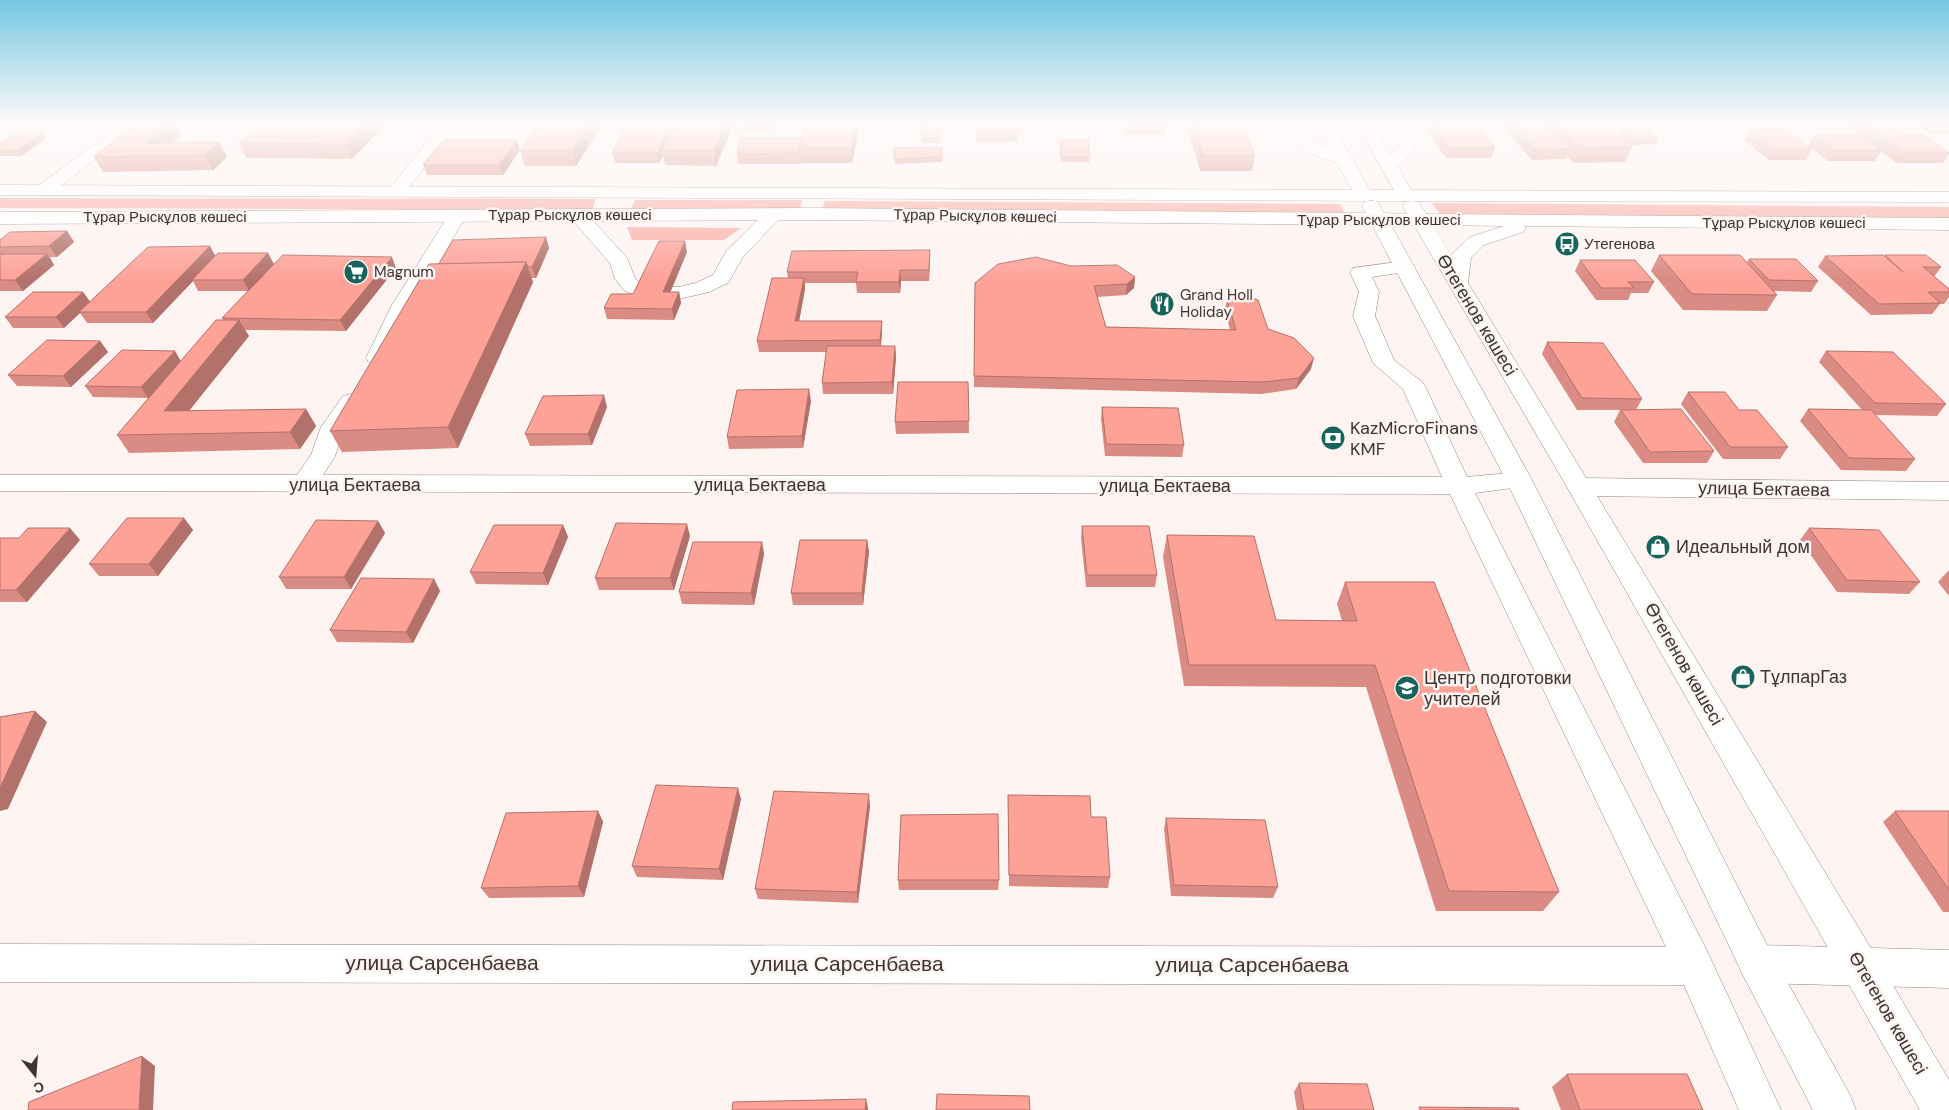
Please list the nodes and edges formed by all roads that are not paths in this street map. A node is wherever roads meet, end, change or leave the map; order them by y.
1 (62, 177) edge
2 (409, 177) edge
3 (1353, 177) edge
4 (1394, 177) edge
5 (0, 190) edge
6 (44, 190) junction
7 (398, 191) junction
8 (624, 192) junction
9 (814, 192) junction
10 (1363, 194) junction
11 (1405, 195) junction
12 (1949, 197) edge
13 (775, 214) junction
14 (809, 214) junction
15 (616, 215) junction
16 (458, 216) junction
17 (577, 216) junction
18 (0, 218) edge
19 (1379, 220) junction
20 (1420, 220) junction
21 (1547, 221) junction
22 (1949, 224) edge
23 (1405, 267) junction
24 (1458, 284) junction
25 (1519, 480) junction
26 (0, 483) edge
27 (303, 485) junction
28 (1459, 486) junction
29 (1580, 487) junction
30 (1949, 491) edge
31 (0, 963) edge
32 (1757, 964) junction
33 (1695, 966) junction
34 (1862, 968) junction
35 (1949, 969) edge
36 (1760, 1110) edge
37 (1835, 1110) edge
38 (1943, 1110) edge

1 - 6 main road
2 - 7 main road
3 - 10 main road
4 - 11 main road, Өтегенов көшесі
5 - 6 main road, Тұрар Рыскұлов көшесі
6 - 7 main road, Тұрар Рыскұлов көшесі
7 - 8 main road, Тұрар Рыскұлов көшесі
8 - 9 main road, Тұрар Рыскұлов көшесі
8 - 15 main road
9 - 10 main road, Тұрар Рыскұлов көшесі
9 - 14 main road
10 - 11 main road, Тұрар Рыскұлов көшесі
10 - 19 main road
11 - 12 main road, Тұрар Рыскұлов көшесі
11 - 20 main road, Өтегенов көшесі
13 - 14 main road, Тұрар Рыскұлов көшесі
13 - 15 main road, Тұрар Рыскұлов көшесі
13 - 17 main road
14 - 19 main road, Тұрар Рыскұлов көшесі
15 - 17 main road, Тұрар Рыскұлов көшесі
16 - 17 main road, Тұрар Рыскұлов көшесі
16 - 18 main road, Тұрар Рыскұлов көшесі
16 - 27 main road
19 - 20 main road, Тұрар Рыскұлов көшесі
19 - 23 main road
20 - 21 main road, Тұрар Рыскұлов көшесі
20 - 24 main road, Өтегенов көшесі
21 - 22 main road, Тұрар Рыскұлов көшесі
21 - 24 main road
23 - 25 main road
23 - 28 main road
24 - 29 main road, Өтегенов көшесі
25 - 28 main road, улица Бектаева
25 - 32 main road
26 - 27 main road, улица Бектаева
27 - 28 main road, улица Бектаева
28 - 33 main road
29 - 30 main road, улица Бектаева
29 - 34 main road, Өтегенов көшесі
31 - 33 main road, улица Сарсенбаева
32 - 34 main road
32 - 37 main road
33 - 36 main road
34 - 35 main road
34 - 38 main road, Өтегенов көшесі

